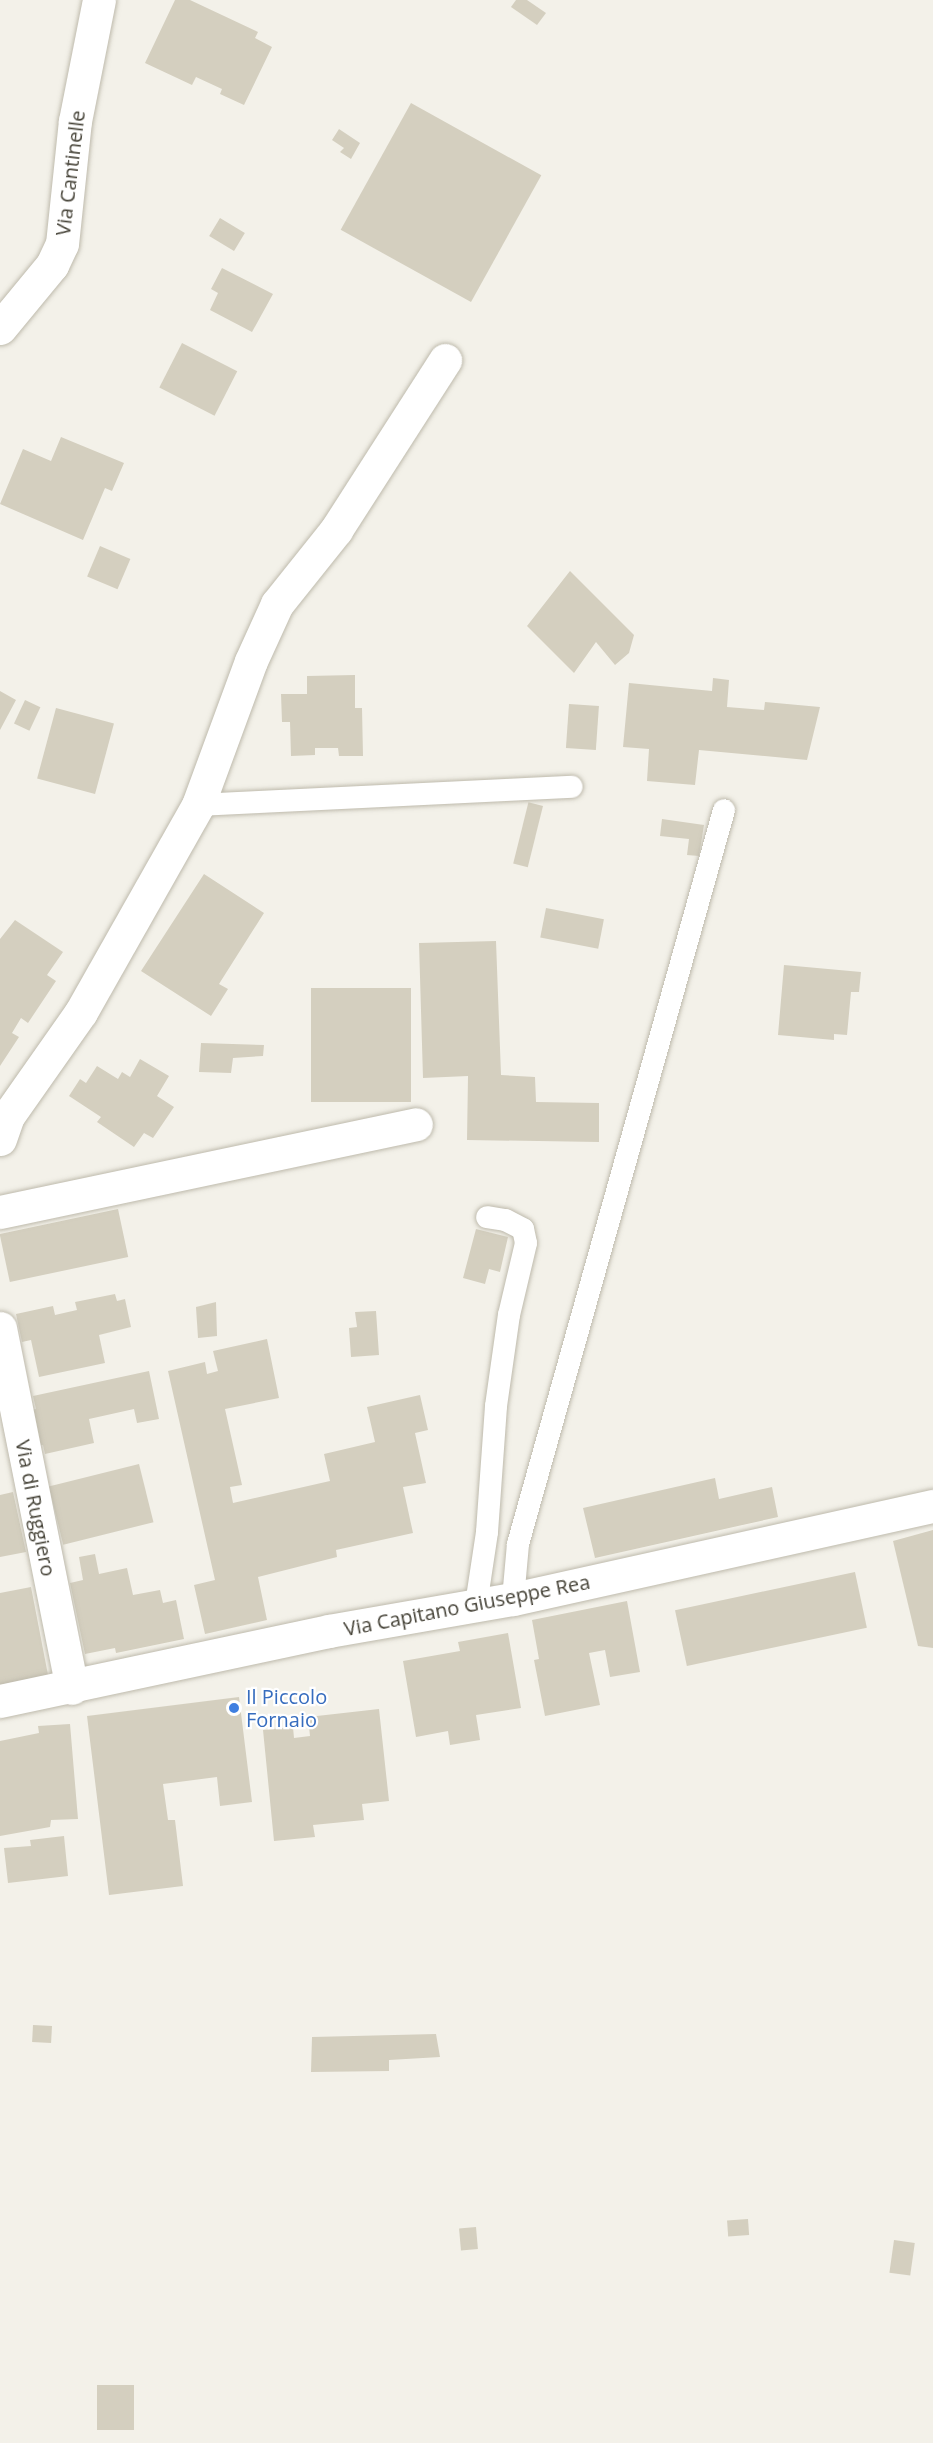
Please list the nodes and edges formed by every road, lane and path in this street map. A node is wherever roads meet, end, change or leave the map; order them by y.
1 (99, 0) edge
2 (0, 328) edge
3 (445, 360) dead end
4 (572, 787) dead end
5 (198, 805) junction
6 (724, 810) dead end
7 (416, 1124) dead end
8 (0, 1139) edge
9 (0, 1212) edge
10 (487, 1217) dead end
11 (0, 1328) edge
12 (933, 1506) edge
13 (513, 1599) junction
14 (476, 1605) junction
15 (72, 1688) junction
16 (0, 1701) edge

1 - 2 street, Via Cantinelle
3 - 5 street
4 - 5 lane
5 - 8 street
6 - 13 lane
7 - 9 street
10 - 14 lane
11 - 15 street, Via di Ruggiero
12 - 13 street, Via Capitano Giuseppe Rea
13 - 14 street, Via Capitano Giuseppe Rea
14 - 15 street, Via Capitano Giuseppe Rea
15 - 16 street, Via Capitano Giuseppe Rea

